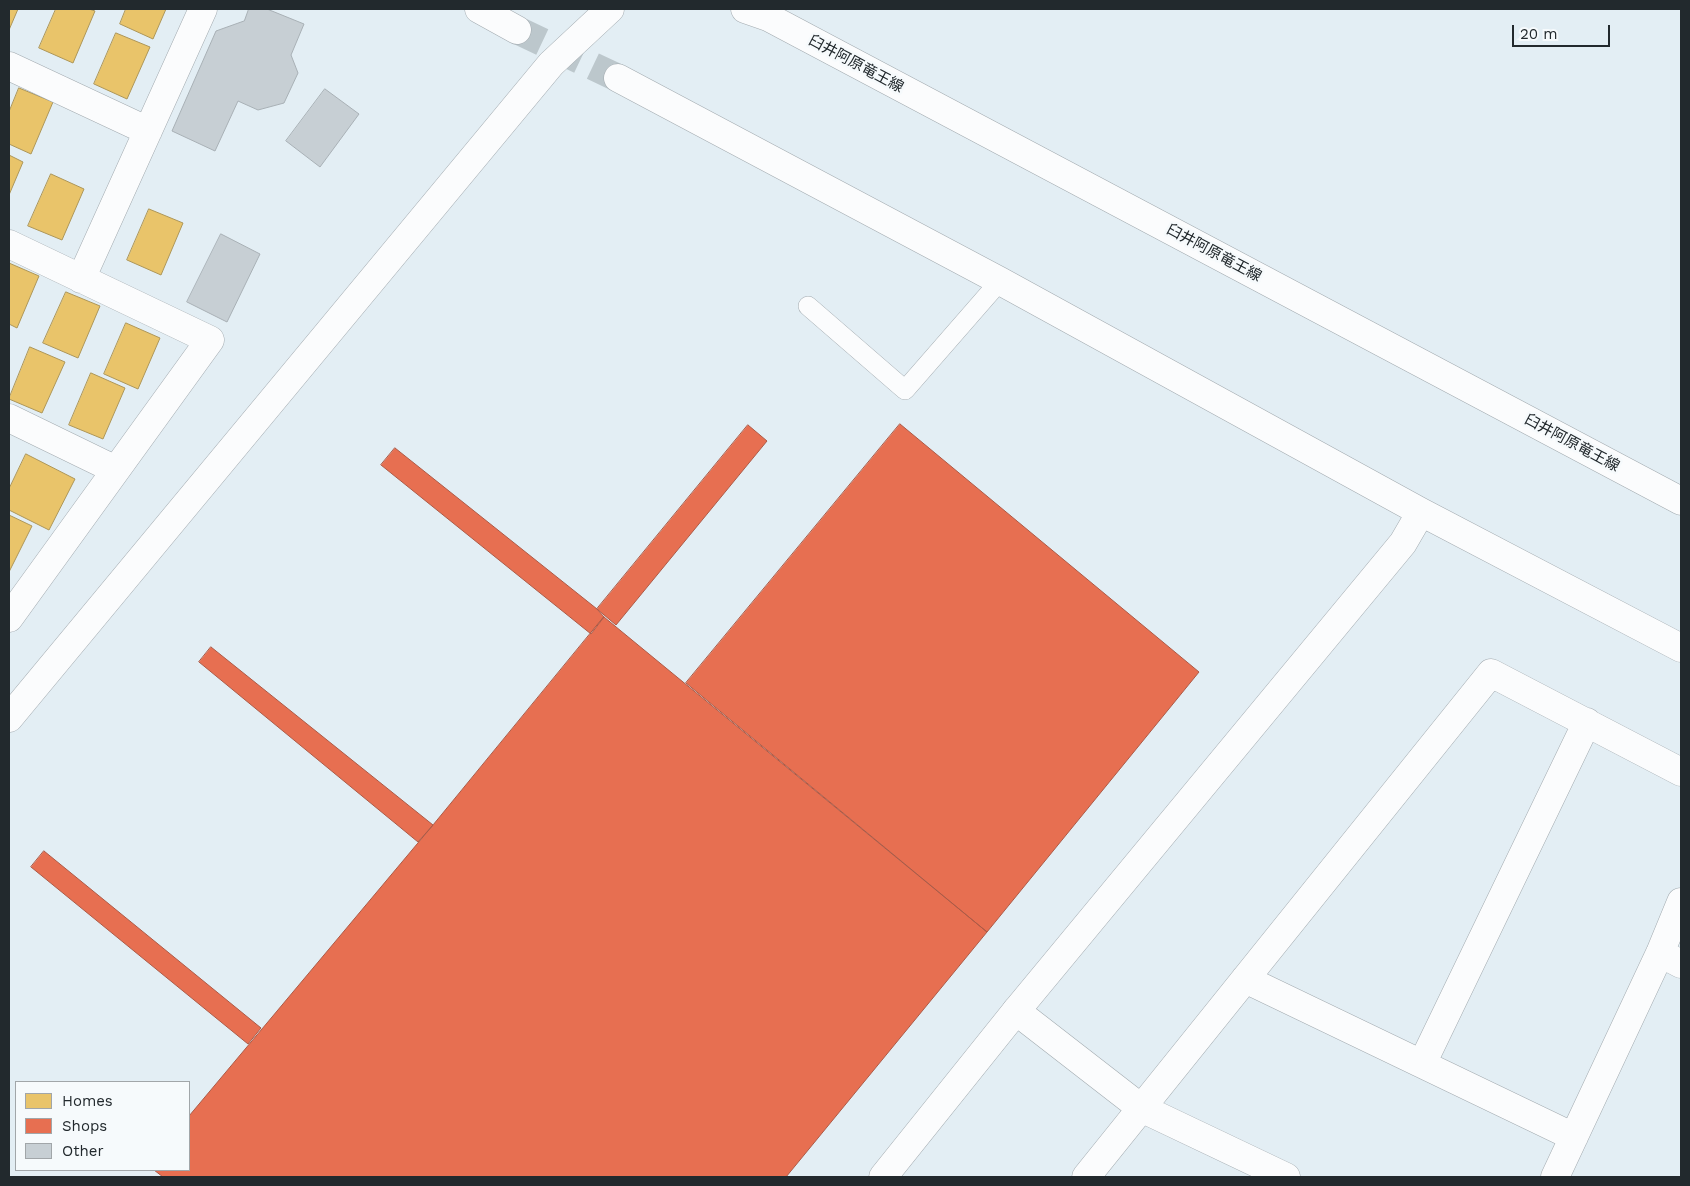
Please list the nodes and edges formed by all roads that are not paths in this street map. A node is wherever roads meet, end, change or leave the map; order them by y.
1 (203, 9) edge
2 (479, 9) edge
3 (610, 9) edge
4 (745, 9) edge
5 (517, 30) tunnel mouth
6 (9, 66) edge
7 (618, 78) tunnel mouth
8 (148, 131) junction
9 (9, 244) edge
10 (81, 279) junction
11 (1000, 281) junction
12 (808, 306) dead end
13 (9, 418) edge
14 (116, 470) junction
15 (1681, 501) edge
16 (1421, 512) junction
17 (12, 606) edge
18 (1681, 648) edge
19 (9, 718) edge
20 (1586, 722) junction
21 (1681, 772) edge
22 (1681, 902) edge
23 (1670, 958) edge
24 (1245, 979) junction
25 (1016, 1011) junction
26 (1422, 1064) junction
27 (1141, 1108) junction
28 (1574, 1137) junction
29 (883, 1177) edge
30 (1086, 1177) edge
31 (1286, 1177) edge
32 (1555, 1177) edge

1 - 8 street
2 - 5 street
3 - 19 street
4 - 15 street, 臼井阿原竜王線
6 - 8 street
7 - 11 street
8 - 10 street
9 - 10 street
10 - 14 street
11 - 12 lane
11 - 16 street
13 - 14 street
14 - 17 street
16 - 18 street
16 - 25 street
20 - 21 street
20 - 24 street
20 - 26 street
22 - 23 street
23 - 28 street
24 - 26 street
24 - 27 street
25 - 27 street
25 - 29 street
26 - 28 street
27 - 30 street
27 - 31 street
28 - 32 street

